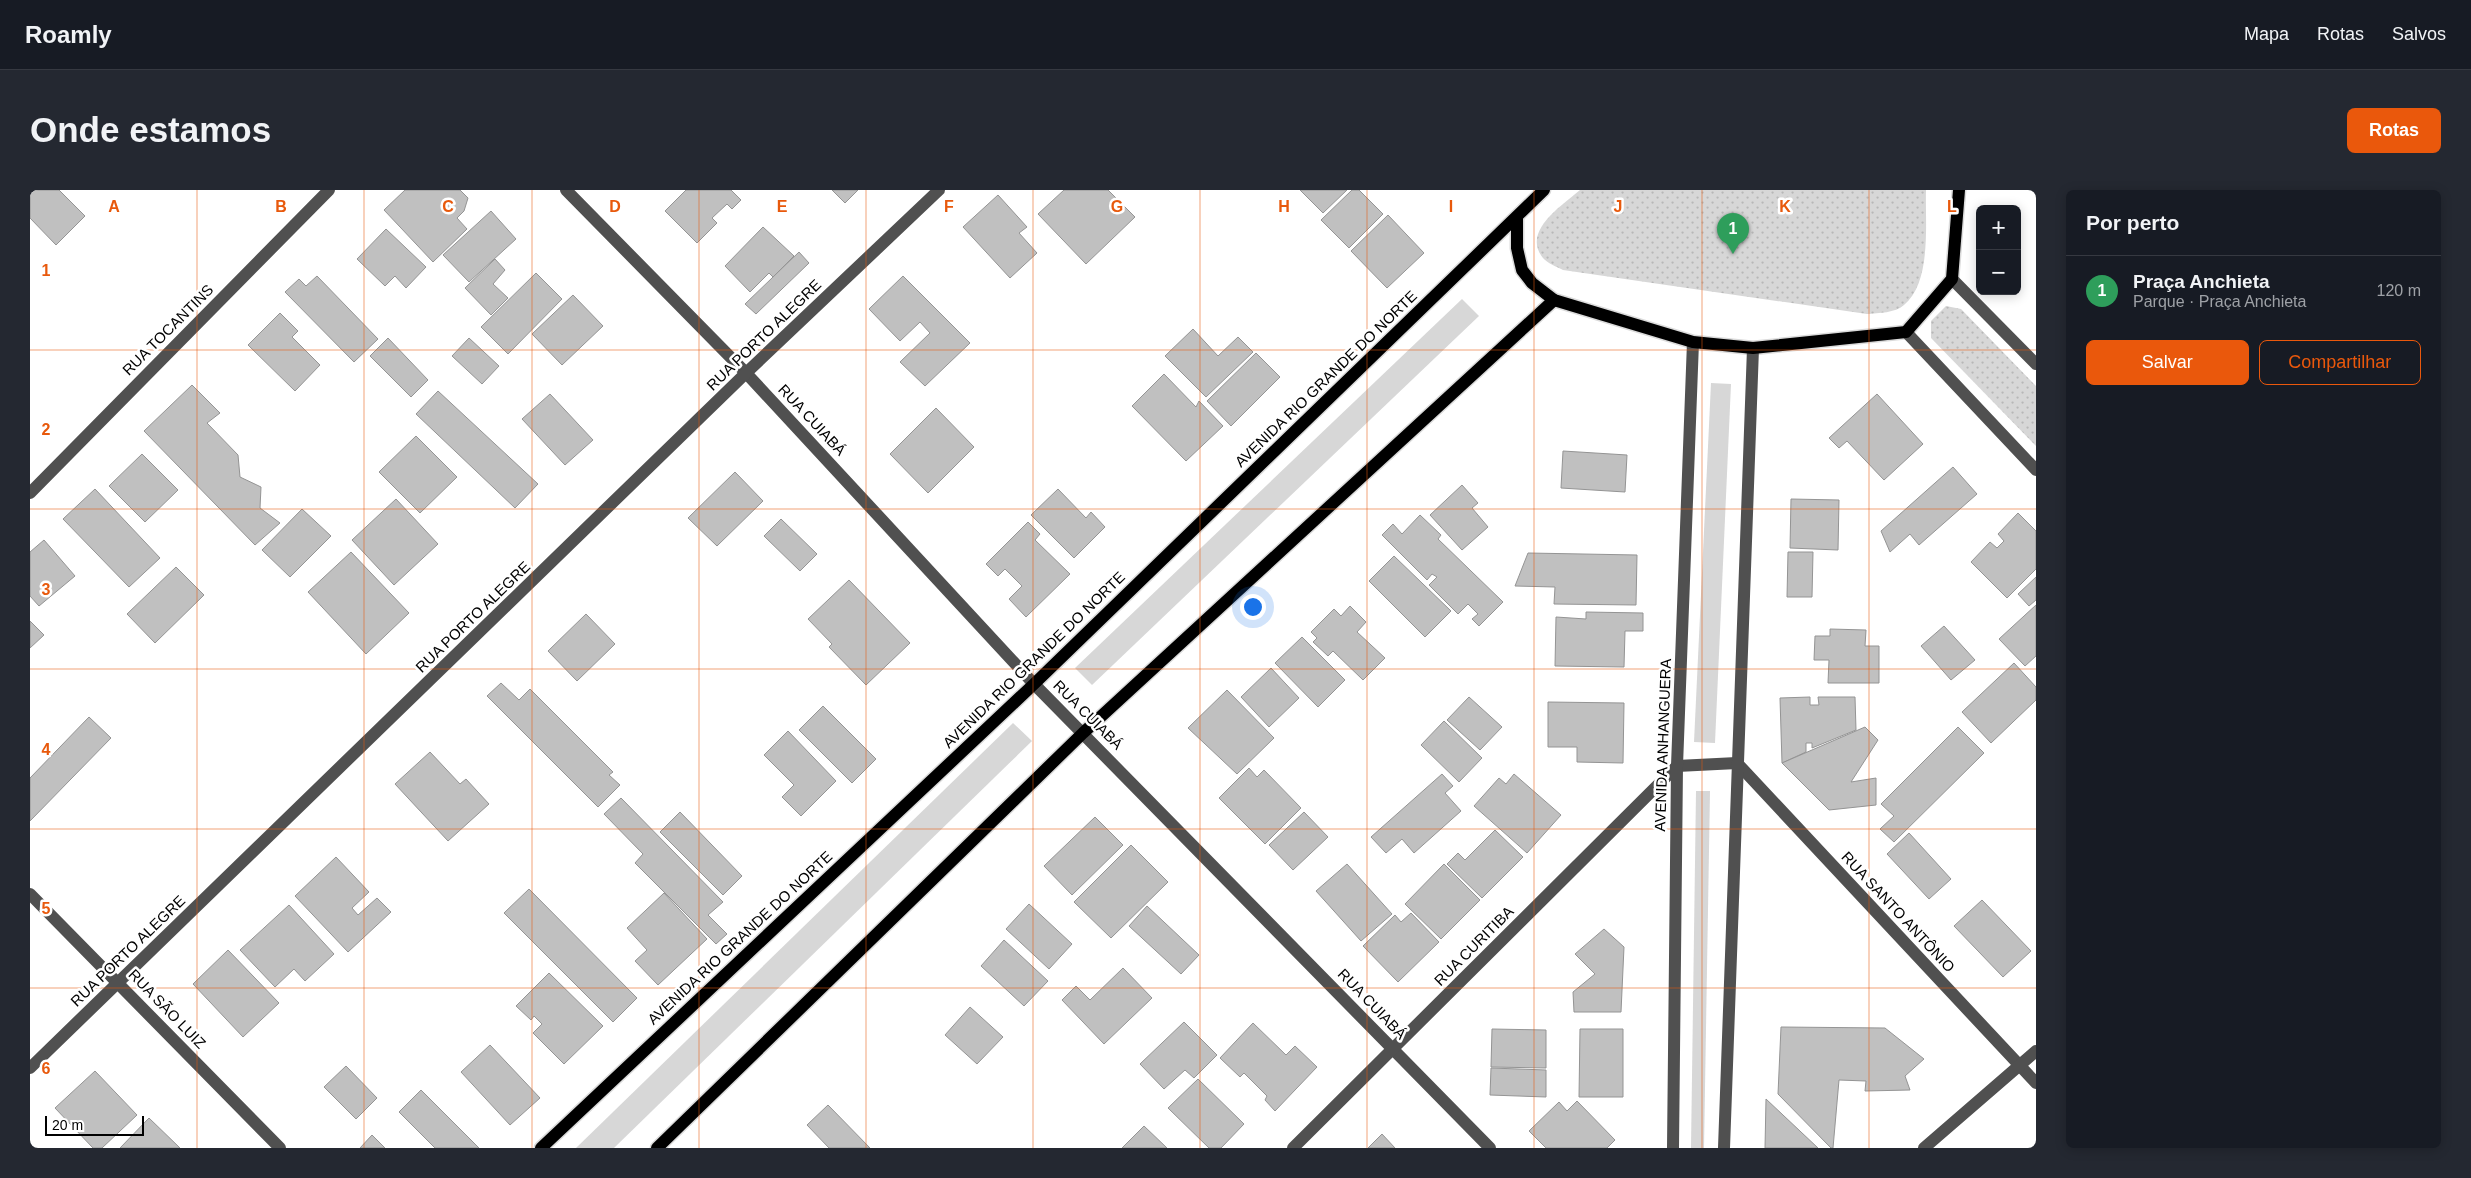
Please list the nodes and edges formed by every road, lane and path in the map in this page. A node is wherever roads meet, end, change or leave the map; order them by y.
1 (329, 190) edge
2 (566, 190) edge
3 (939, 190) edge
4 (1544, 190) edge
5 (1959, 190) edge
6 (1517, 217) junction
7 (1952, 279) junction
8 (1554, 300) junction
9 (1906, 332) junction
10 (1693, 342) junction
11 (1753, 348) junction
12 (2036, 364) edge
13 (746, 373) junction
14 (2036, 470) edge
15 (30, 493) edge
16 (1034, 684) junction
17 (1083, 733) junction
18 (1737, 763) junction
19 (1677, 766) junction
20 (30, 894) edge
21 (119, 983) junction
22 (1393, 1048) junction
23 (2036, 1051) edge
24 (2020, 1066) junction
25 (30, 1068) edge
26 (2036, 1082) edge
27 (280, 1148) edge
28 (542, 1148) edge
29 (657, 1148) edge
30 (1293, 1148) edge
31 (1490, 1148) edge
32 (1673, 1148) edge
33 (1724, 1148) edge
34 (1924, 1148) edge

1 - 15 street, RUA TOCANTINS
2 - 13 street, RUA CUIABÁ
3 - 13 street, RUA PORTO ALEGRE
4 - 6 main road, AVENIDA RIO GRANDE DO NORTE
5 - 7 main road
6 - 8 main road
6 - 16 main road, AVENIDA RIO GRANDE DO NORTE
7 - 9 main road
7 - 12 street
8 - 10 main road
8 - 17 main road
9 - 11 main road
9 - 14 street
10 - 11 main road
10 - 19 street, AVENIDA ANHANGUERA
11 - 18 street
13 - 16 street, RUA CUIABÁ
13 - 21 street, RUA PORTO ALEGRE
16 - 17 street, RUA CUIABÁ
16 - 28 main road, AVENIDA RIO GRANDE DO NORTE
17 - 22 street, RUA CUIABÁ
17 - 29 main road
18 - 19 street
18 - 24 street, RUA SANTO ANTÔNIO
18 - 33 street
19 - 22 street, RUA CURITIBA
19 - 32 street, AVENIDA ANHANGUERA
20 - 21 street, RUA SÃO LUIZ
21 - 25 street, RUA PORTO ALEGRE
21 - 27 street, RUA SÃO LUIZ
22 - 30 street, RUA CURITIBA
22 - 31 street, RUA CUIABÁ
23 - 24 street
24 - 26 street, RUA SANTO ANTÔNIO
24 - 34 street

